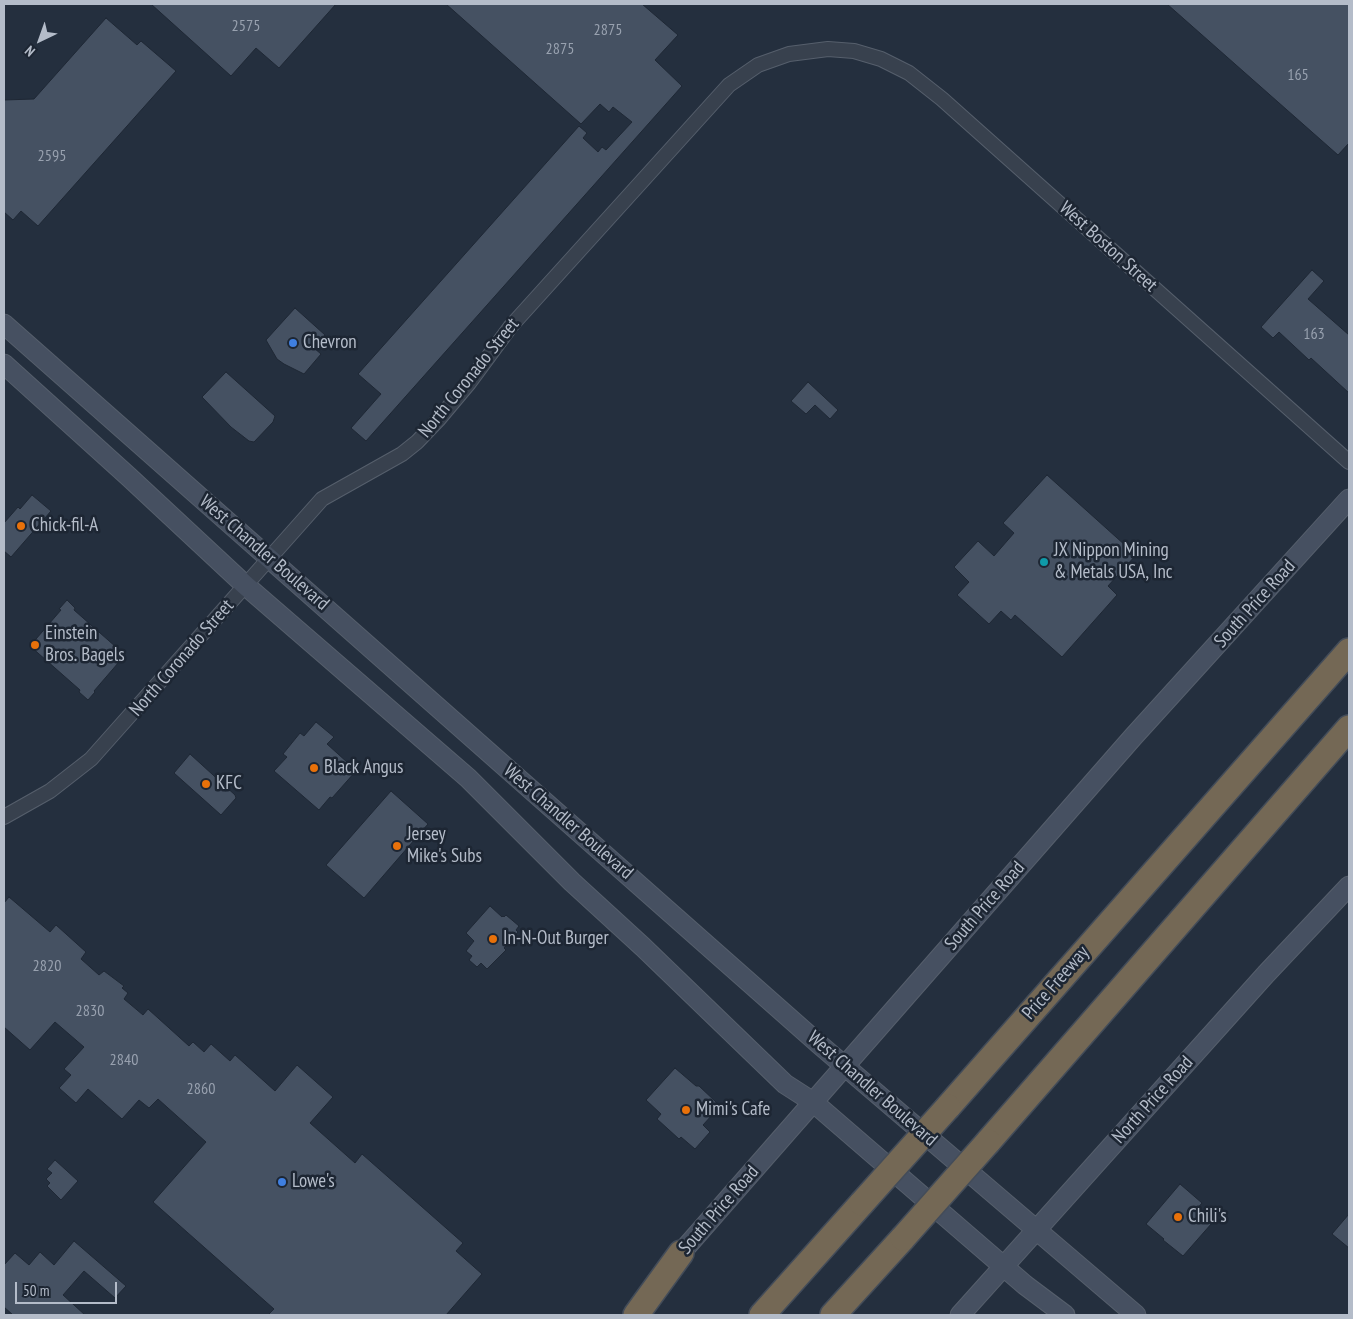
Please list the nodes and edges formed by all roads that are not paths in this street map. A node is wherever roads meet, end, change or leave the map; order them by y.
1 (854, 51) joint
2 (4, 324) edge
3 (4, 341) edge
4 (47, 362) junction
5 (4, 364) edge
6 (1349, 462) edge
7 (1349, 499) edge
8 (269, 558) junction
9 (245, 585) junction
10 (1349, 651) edge
11 (1349, 728) edge
12 (4, 817) edge
13 (1349, 886) edge
14 (845, 1066) junction
15 (813, 1102) junction
16 (1037, 1230) junction
17 (682, 1253) junction
18 (1004, 1266) junction
19 (625, 1315) edge
20 (636, 1315) edge
21 (762, 1315) edge
22 (834, 1315) edge
23 (960, 1315) edge
24 (1065, 1315) edge
25 (1136, 1315) edge

1 - 6 street, West Boston Street
1 - 8 street, North Coronado Street
2 - 4 main road, West Chandler Boulevard
3 - 4 main road
4 - 8 main road, West Chandler Boulevard
5 - 9 main road, West Chandler Boulevard
7 - 14 main road, South Price Road
8 - 9 street, North Coronado Street
8 - 14 main road, West Chandler Boulevard
9 - 12 street, North Coronado Street
9 - 15 main road, West Chandler Boulevard
10 - 21 highway, Price Freeway, bridge
11 - 22 highway, bridge
13 - 16 main road, North Price Road
14 - 15 main road, South Price Road
14 - 16 main road, West Chandler Boulevard
15 - 17 main road, South Price Road
15 - 18 main road, West Chandler Boulevard
16 - 18 main road, North Price Road
16 - 25 main road, West Chandler Boulevard
17 - 19 main road, South Price Road
17 - 20 highway
18 - 23 main road, North Price Road
18 - 24 main road, West Chandler Boulevard

